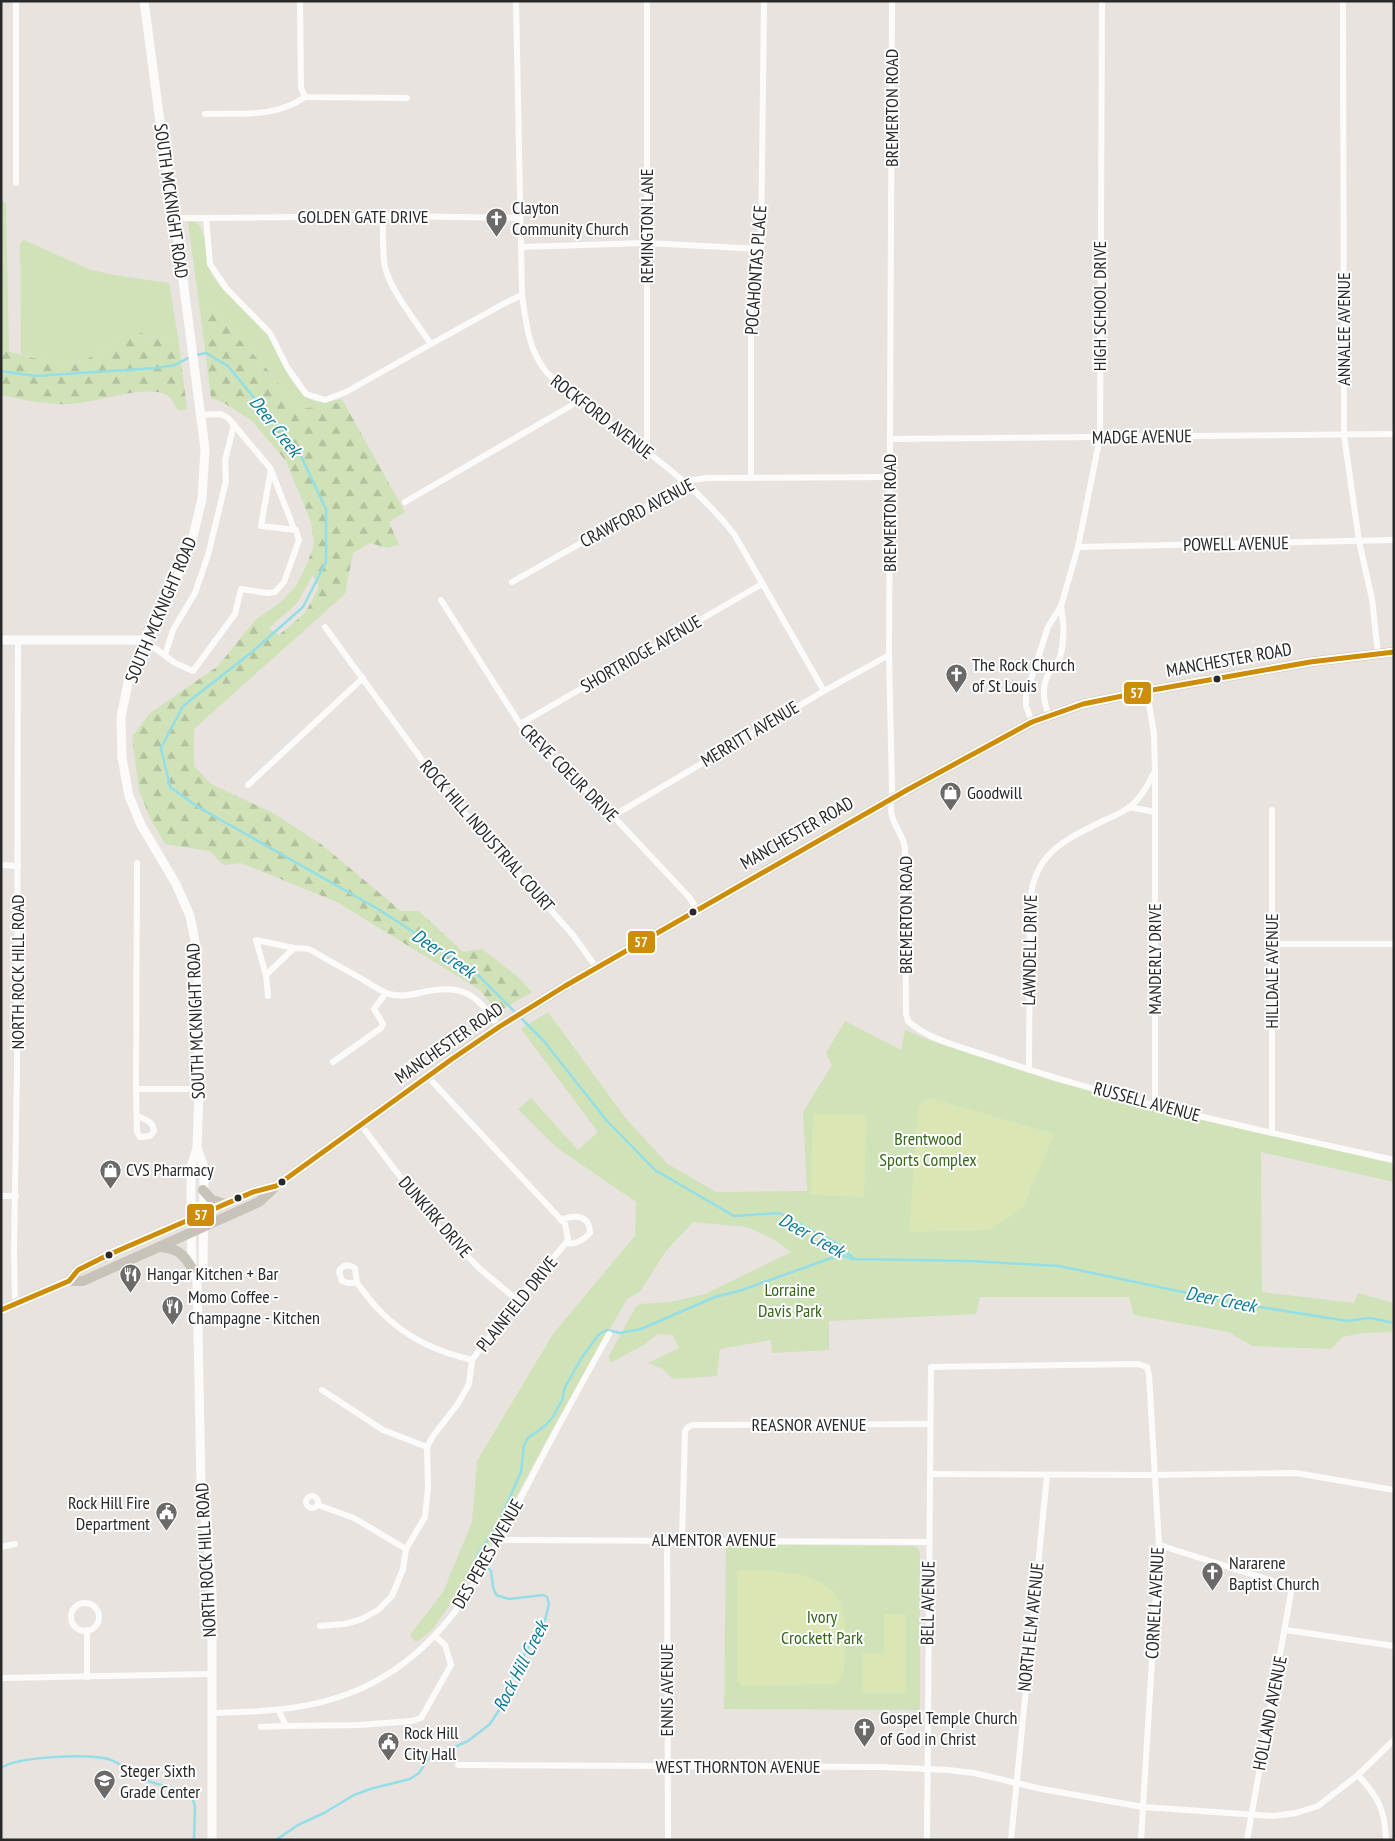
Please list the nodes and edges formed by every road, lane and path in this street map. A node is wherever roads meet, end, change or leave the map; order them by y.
1 (16, 1) edge
2 (144, 1) edge
3 (300, 1) edge
4 (516, 1) edge
5 (647, 1) edge
6 (764, 1) edge
7 (892, 1) edge
8 (1102, 1) edge
9 (1342, 1) edge
10 (305, 97) junction
11 (407, 98) dead end
12 (205, 114) dead end
13 (16, 184) dead end
14 (383, 216) junction
15 (175, 218) junction
16 (206, 218) junction
17 (520, 218) junction
18 (646, 244) junction
19 (521, 247) junction
20 (761, 249) junction
21 (522, 295) junction
22 (431, 344) junction
23 (579, 401) junction
24 (200, 414) junction
25 (234, 424) junction
26 (1394, 434) edge
27 (1344, 435) junction
28 (1100, 437) junction
29 (891, 439) junction
30 (647, 451) junction
31 (271, 471) junction
32 (891, 477) junction
33 (751, 478) junction
34 (685, 484) junction
35 (405, 502) dead end
36 (294, 530) junction
37 (1394, 540) edge
38 (1359, 541) junction
39 (1078, 547) junction
40 (512, 582) dead end
41 (762, 584) junction
42 (441, 600) dead end
43 (1061, 606) junction
44 (325, 626) dead end
45 (1, 640) edge
46 (18, 640) junction
47 (144, 640) junction
48 (1394, 652) edge
49 (1378, 654) junction
50 (165, 655) junction
51 (889, 655) junction
52 (363, 678) junction
53 (824, 691) junction
54 (1147, 691) junction
55 (1049, 714) junction
56 (1032, 722) junction
57 (520, 724) junction
58 (1155, 770) junction
59 (248, 785) dead end
60 (891, 799) junction
61 (1129, 807) junction
62 (1272, 810) dead end
63 (1155, 812) junction
64 (612, 816) junction
65 (137, 863) dead end
66 (1, 866) edge
67 (18, 866) junction
68 (697, 909) junction
69 (1273, 944) junction
70 (1394, 944) edge
71 (294, 948) junction
72 (596, 967) junction
73 (266, 975) junction
74 (386, 994) junction
75 (268, 996) dead end
76 (908, 1021) joint
77 (503, 1025) junction
78 (333, 1062) dead end
79 (1029, 1070) junction
80 (428, 1077) junction
81 (136, 1089) junction
82 (199, 1089) junction
83 (1155, 1105) junction
84 (138, 1116) dead end
85 (361, 1124) junction
86 (1272, 1133) junction
87 (197, 1148) junction
88 (1394, 1160) edge
89 (276, 1186) junction
90 (203, 1190) junction
91 (1, 1196) edge
92 (16, 1196) junction
93 (225, 1204) junction
94 (203, 1213) junction
95 (191, 1218) junction
96 (563, 1222) junction
97 (203, 1228) junction
98 (192, 1233) junction
99 (566, 1243) junction
100 (159, 1247) junction
101 (192, 1268) junction
102 (69, 1281) junction
103 (198, 1281) junction
104 (357, 1283) dead end
105 (517, 1300) junction
106 (15, 1305) junction
107 (1, 1310) edge
108 (609, 1334) dead end
109 (472, 1360) junction
110 (1146, 1367) joint
111 (322, 1390) dead end
112 (930, 1424) junction
113 (427, 1447) junction
114 (930, 1474) junction
115 (1047, 1474) junction
116 (1155, 1475) junction
117 (1394, 1490) edge
118 (318, 1505) dead end
119 (498, 1540) junction
120 (667, 1540) junction
121 (682, 1540) junction
122 (929, 1542) junction
123 (15, 1544) dead end
124 (1159, 1545) junction
125 (1, 1547) edge
126 (406, 1549) junction
127 (320, 1626) dead end
128 (87, 1630) junction
129 (1286, 1630) junction
130 (435, 1636) junction
131 (1394, 1646) edge
132 (211, 1674) junction
133 (87, 1677) junction
134 (1, 1678) edge
135 (279, 1711) junction
136 (211, 1713) junction
137 (286, 1726) junction
138 (261, 1727) dead end
139 (1394, 1740) edge
140 (458, 1765) dead end
141 (667, 1766) junction
142 (926, 1769) junction
143 (1358, 1774) junction
144 (1016, 1782) junction
145 (1142, 1807) junction
146 (1251, 1816) junction
147 (212, 1840) edge
148 (668, 1840) edge
149 (927, 1840) edge
150 (1011, 1840) edge
151 (1141, 1840) edge
152 (1247, 1840) edge
153 (1386, 1840) edge

1 - 13 street
2 - 15 main road, SOUTH MCKNIGHT ROAD
3 - 10 street
4 - 17 street, ROCKFORD AVENUE
5 - 18 street, REMINGTON LANE
6 - 20 street, POCAHONTAS PLACE
7 - 29 street, BREMERTON ROAD
8 - 28 street, HIGH SCHOOL DRIVE
9 - 27 street, ANNALEE AVENUE
10 - 11 street
10 - 12 street
14 - 16 street, GOLDEN GATE DRIVE
14 - 17 street, GOLDEN GATE DRIVE
14 - 22 street
15 - 16 street
15 - 24 main road, SOUTH MCKNIGHT ROAD
16 - 22 street
17 - 19 street, ROCKFORD AVENUE
18 - 19 street
18 - 20 street
18 - 30 street, REMINGTON LANE
19 - 21 street, ROCKFORD AVENUE
20 - 33 street, POCAHONTAS PLACE
21 - 22 street
21 - 23 street, ROCKFORD AVENUE
23 - 30 street, ROCKFORD AVENUE
23 - 35 street
24 - 25 street
24 - 47 main road, SOUTH MCKNIGHT ROAD
25 - 31 street
25 - 50 street
26 - 27 street, MADGE AVENUE
27 - 28 street, MADGE AVENUE
27 - 38 street, ANNALEE AVENUE
28 - 29 street, MADGE AVENUE
28 - 39 street, HIGH SCHOOL DRIVE
29 - 32 street, BREMERTON ROAD
30 - 34 street, ROCKFORD AVENUE
31 - 36 street
31 - 36 street
32 - 33 street, CRAWFORD AVENUE
32 - 51 street, BREMERTON ROAD
33 - 34 street, CRAWFORD AVENUE
34 - 40 street, CRAWFORD AVENUE
34 - 41 street, ROCKFORD AVENUE
36 - 50 street
37 - 38 street, POWELL AVENUE
38 - 39 street, POWELL AVENUE
38 - 49 street, ANNALEE AVENUE
39 - 43 street, HIGH SCHOOL DRIVE
41 - 53 street, ROCKFORD AVENUE
41 - 57 street, SHORTRIDGE AVENUE
42 - 57 street, CREVE COEUR DRIVE
43 - 55 street, HIGH SCHOOL DRIVE
43 - 56 street, HIGH SCHOOL DRIVE
44 - 52 street, ROCK HILL INDUSTRIAL COURT
45 - 46 main road
46 - 47 main road
46 - 67 street, NORTH ROCK HILL ROAD
47 - 50 street
47 - 82 main road, SOUTH MCKNIGHT ROAD
48 - 49 main road, MANCHESTER ROAD
49 - 54 main road, MANCHESTER ROAD
51 - 53 street, MERRITT AVENUE
51 - 60 street, BREMERTON ROAD
52 - 59 street
52 - 72 street, ROCK HILL INDUSTRIAL COURT
53 - 64 street, MERRITT AVENUE
54 - 55 main road, MANCHESTER ROAD
54 - 58 street, MANDERLY DRIVE
55 - 56 main road, MANCHESTER ROAD
56 - 60 main road, MANCHESTER ROAD
57 - 64 street, CREVE COEUR DRIVE
58 - 61 street, LAWNDELL DRIVE
58 - 63 street, MANDERLY DRIVE
60 - 68 main road, MANCHESTER ROAD
60 - 76 street, BREMERTON ROAD
61 - 63 street
61 - 79 street, LAWNDELL DRIVE
62 - 69 street, HILLDALE AVENUE
63 - 83 street, MANDERLY DRIVE
64 - 68 street, CREVE COEUR DRIVE
65 - 81 street
66 - 67 street
67 - 92 street, NORTH ROCK HILL ROAD
68 - 72 main road, MANCHESTER ROAD
69 - 70 street
69 - 86 street, HILLDALE AVENUE
71 - 73 street
71 - 73 street
71 - 74 street
72 - 77 main road, MANCHESTER ROAD
73 - 75 street
74 - 77 street
74 - 78 street
76 - 79 street, RUSSELL AVENUE
77 - 80 main road, MANCHESTER ROAD
79 - 83 street, RUSSELL AVENUE
80 - 85 main road, MANCHESTER ROAD
80 - 96 street
81 - 82 street
81 - 84 street
82 - 87 main road, SOUTH MCKNIGHT ROAD
83 - 86 street, RUSSELL AVENUE
85 - 89 main road, MANCHESTER ROAD
85 - 105 street, DUNKIRK DRIVE
86 - 88 street, RUSSELL AVENUE
87 - 90 main road, SOUTH MCKNIGHT ROAD
87 - 95 main road, SOUTH MCKNIGHT ROAD
89 - 93 main road, MANCHESTER ROAD
89 - 97 main road, MANCHESTER ROAD
90 - 93 main road
90 - 94 main road, SOUTH MCKNIGHT ROAD
91 - 92 street
92 - 106 street, NORTH ROCK HILL ROAD
93 - 94 main road, MANCHESTER ROAD
94 - 95 main road, MANCHESTER ROAD
94 - 97 main road, SOUTH MCKNIGHT ROAD
95 - 98 main road, SOUTH MCKNIGHT ROAD
95 - 102 main road, MANCHESTER ROAD
96 - 99 street, PLAINFIELD DRIVE
96 - 99 street, PLAINFIELD DRIVE
97 - 98 main road, MANCHESTER ROAD
97 - 103 main road, NORTH ROCK HILL ROAD
98 - 100 main road, MANCHESTER ROAD
98 - 101 main road, NORTH ROCK HILL ROAD
99 - 105 street, PLAINFIELD DRIVE
100 - 101 main road
100 - 102 main road, MANCHESTER ROAD
101 - 103 main road, NORTH ROCK HILL ROAD
102 - 106 main road, MANCHESTER ROAD
103 - 132 main road, NORTH ROCK HILL ROAD
104 - 109 street
105 - 109 street, PLAINFIELD DRIVE
106 - 107 main road, MANCHESTER ROAD
108 - 119 street, DES PERES AVENUE
109 - 113 street, PLAINFIELD DRIVE
110 - 112 street, BELL AVENUE
110 - 116 street, CORNELL AVENUE
111 - 113 street
112 - 114 street, BELL AVENUE
112 - 121 street, REASNOR AVENUE
113 - 126 street
114 - 115 street
114 - 122 street, BELL AVENUE
115 - 116 street
115 - 144 street, NORTH ELM AVENUE
116 - 117 street
116 - 124 street, CORNELL AVENUE
118 - 126 street
119 - 120 street, ALMENTOR AVENUE
119 - 130 street, DES PERES AVENUE
120 - 121 street, ALMENTOR AVENUE
120 - 141 street, ENNIS AVENUE
121 - 122 street, ALMENTOR AVENUE
122 - 142 street, BELL AVENUE
123 - 125 street
124 - 129 street, HOLLAND AVENUE
124 - 145 street, CORNELL AVENUE
126 - 127 street
128 - 128 street
128 - 133 street
129 - 131 street
129 - 146 street, HOLLAND AVENUE
130 - 135 street, DES PERES AVENUE
130 - 137 street
132 - 133 street
132 - 136 main road, NORTH ROCK HILL ROAD
133 - 134 street
135 - 136 street, DES PERES AVENUE
135 - 137 street
136 - 147 main road, NORTH ROCK HILL ROAD
137 - 138 street
139 - 143 street, WEST THORNTON AVENUE
140 - 141 street, WEST THORNTON AVENUE
141 - 142 street, WEST THORNTON AVENUE
141 - 148 street, ENNIS AVENUE
142 - 144 street, WEST THORNTON AVENUE
142 - 149 street, BELL AVENUE
143 - 146 street, WEST THORNTON AVENUE
143 - 153 street
144 - 145 street, WEST THORNTON AVENUE
144 - 150 street, NORTH ELM AVENUE
145 - 146 street, WEST THORNTON AVENUE
145 - 151 street, CORNELL AVENUE
146 - 152 street, HOLLAND AVENUE

